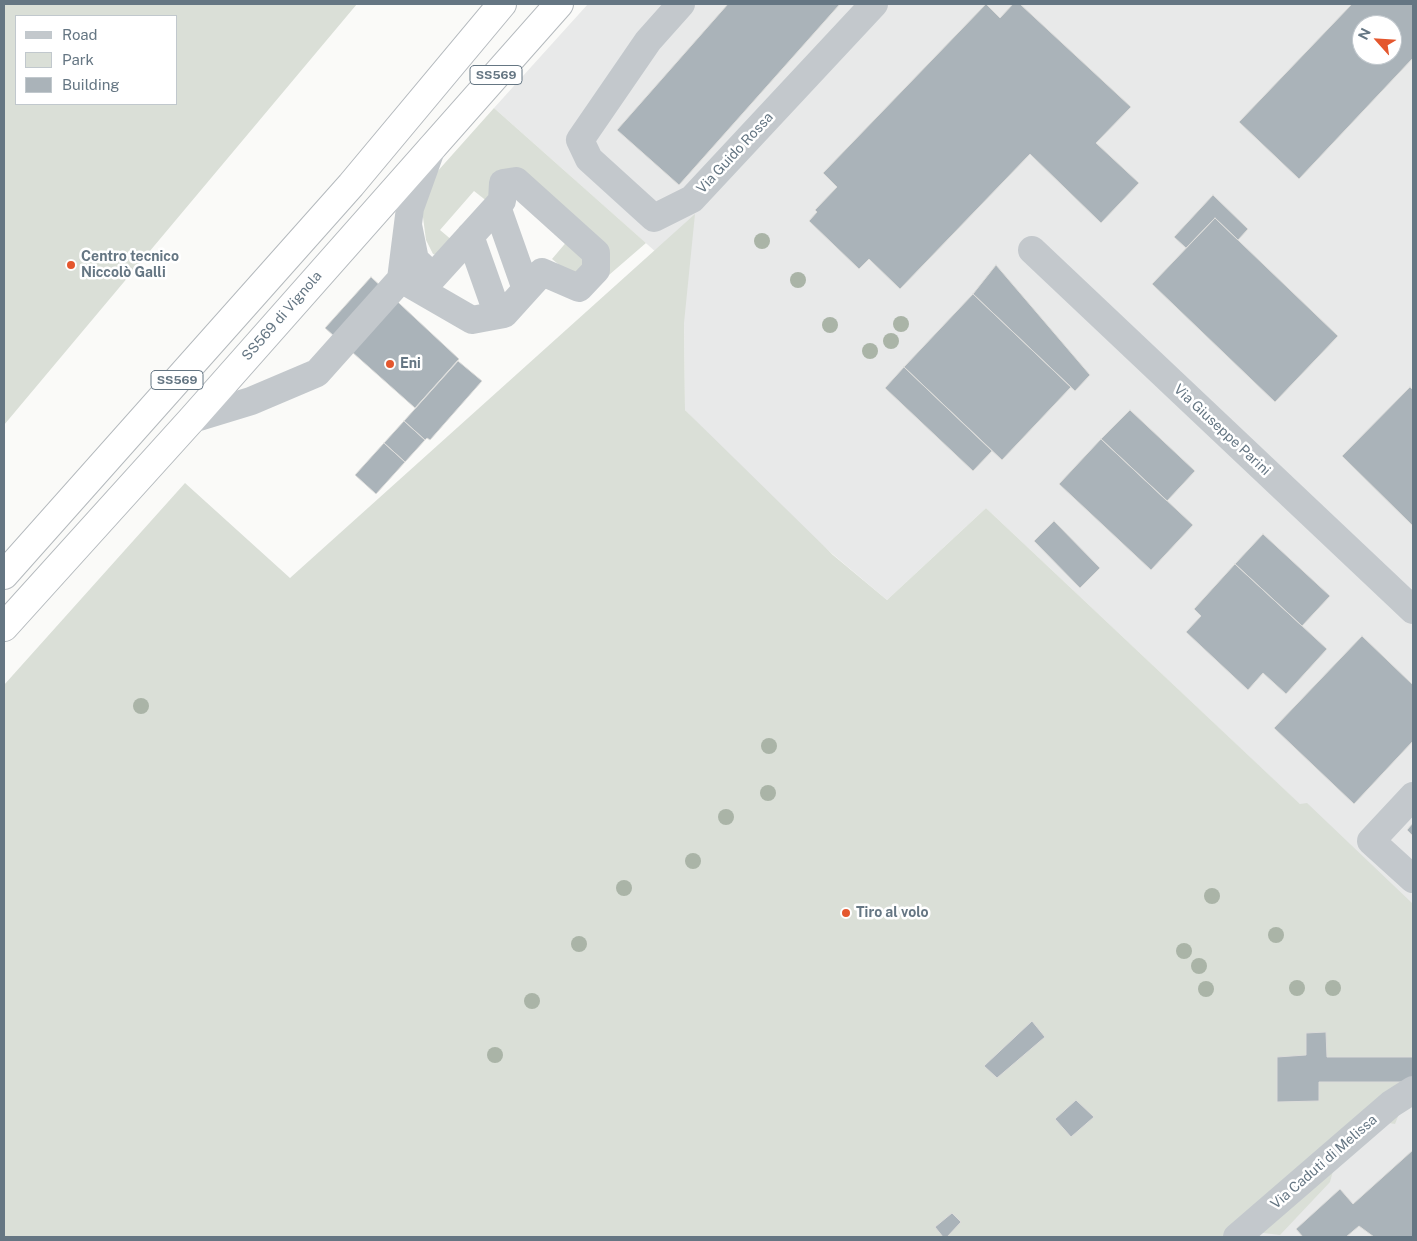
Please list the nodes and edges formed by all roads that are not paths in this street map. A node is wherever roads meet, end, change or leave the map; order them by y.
1 (560, 4) edge
2 (681, 4) edge
3 (874, 4) edge
4 (495, 9) edge
5 (432, 146) junction
6 (497, 207) junction
7 (408, 225) junction
8 (470, 236) junction
9 (1032, 250) dead end
10 (401, 278) junction
11 (526, 290) junction
12 (498, 315) junction
13 (192, 419) junction
14 (4, 574) edge
15 (1413, 610) edge
16 (4, 627) edge
17 (1413, 796) edge
18 (1413, 879) edge
19 (1413, 1090) edge
20 (1237, 1237) edge

1 - 5 highway, SS569 di Vignola / SS569
2 - 3 street, Via Guido Rossa
4 - 14 highway, SS569
5 - 7 street
5 - 13 highway, SS569 di Vignola / SS569
6 - 8 street
6 - 11 street
6 - 11 street
7 - 8 street
7 - 10 street
8 - 12 street
9 - 15 street, Via Giuseppe Parini
10 - 12 street
10 - 13 street
11 - 12 street
13 - 16 highway, SS569 di Vignola / SS569
17 - 18 street
19 - 20 street, Via Caduti di Melissa

